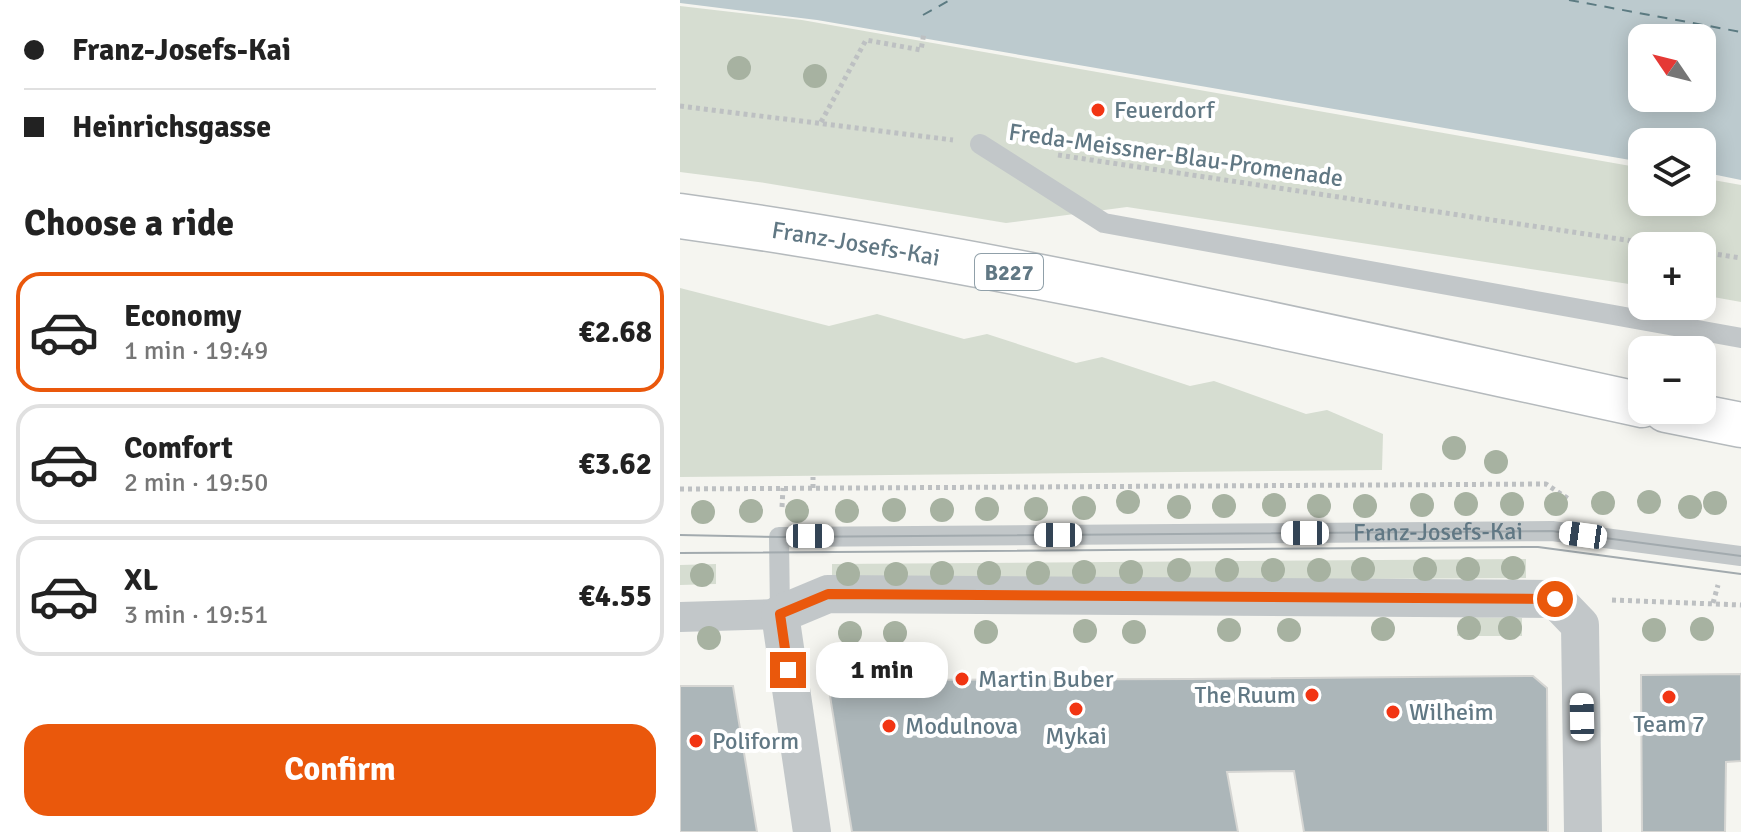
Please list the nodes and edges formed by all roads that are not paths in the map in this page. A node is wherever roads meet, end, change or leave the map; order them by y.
1 (980, 144) road end
2 (680, 216) edge
3 (1741, 338) edge
4 (1628, 402) edge
5 (1716, 420) edge
6 (1741, 425) edge
7 (1741, 556) edge
8 (780, 614) junction
9 (680, 617) edge
10 (812, 832) edge
11 (1583, 832) edge

1 - 3 lane
2 - 4 main road, Franz-Josefs-Kai / B227
5 - 6 main road
7 - 8 lane, Franz-Josefs-Kai
8 - 9 street
8 - 10 street
8 - 11 street

